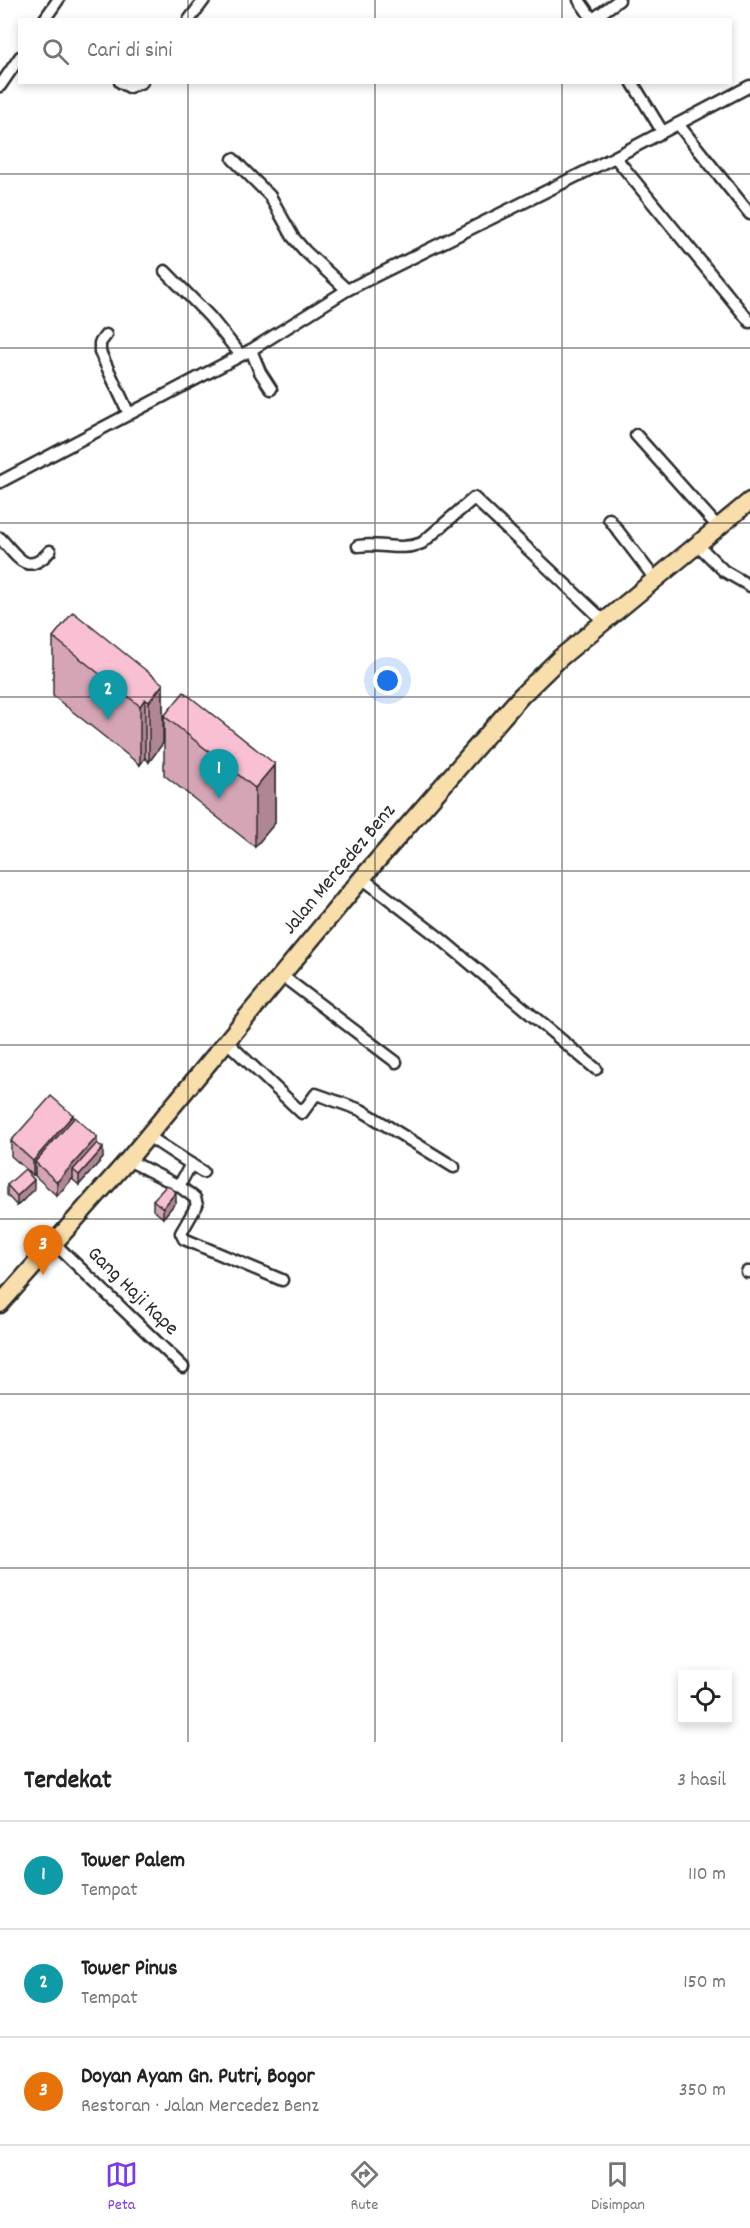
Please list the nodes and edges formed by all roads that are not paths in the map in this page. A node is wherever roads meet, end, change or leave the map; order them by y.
1 (58, 0) edge
2 (204, 0) edge
3 (579, 0) edge
4 (619, 0) edge
5 (45, 18) edge
6 (190, 18) edge
7 (592, 18) edge
8 (594, 18) edge
9 (18, 60) edge
10 (124, 84) edge
11 (140, 84) edge
12 (633, 84) edge
13 (0, 86) edge
14 (750, 86) edge
15 (678, 124) junction
16 (662, 130) junction
17 (615, 157) junction
18 (233, 159) dead end
19 (750, 213) edge
20 (165, 271) dead end
21 (346, 290) junction
22 (750, 322) edge
23 (106, 335) dead end
24 (246, 352) junction
25 (271, 389) dead end
26 (129, 414) junction
27 (636, 435) dead end
28 (0, 482) edge
29 (749, 502) edge
30 (609, 519) dead end
31 (718, 527) junction
32 (0, 538) edge
33 (697, 544) junction
34 (358, 546) dead end
35 (50, 551) dead end
36 (655, 579) junction
37 (750, 586) edge
38 (604, 621) junction
39 (362, 878) junction
40 (281, 975) junction
41 (226, 1041) junction
42 (396, 1062) dead end
43 (597, 1069) dead end
44 (148, 1136) junction
45 (128, 1160) junction
46 (191, 1164) junction
47 (454, 1167) dead end
48 (203, 1172) dead end
49 (179, 1186) junction
50 (55, 1244) junction
51 (282, 1280) dead end
52 (0, 1304) edge
53 (183, 1367) dead end

1 - 5 street
2 - 6 street
3 - 7 street
4 - 8 street
9 - 13 street
10 - 11 street
12 - 16 street
14 - 15 street
15 - 16 street
15 - 19 street
16 - 17 street
17 - 21 street
17 - 22 street
18 - 21 street
20 - 24 street
21 - 24 street
23 - 26 street
24 - 25 street
24 - 26 street
26 - 28 street
27 - 31 street
29 - 31 main road, Jalan Mercedez Benz
30 - 36 street
31 - 33 main road, Jalan Mercedez Benz
32 - 35 street
33 - 36 main road, Jalan Mercedez Benz
33 - 37 street
34 - 38 street
36 - 38 main road, Jalan Mercedez Benz
38 - 39 main road, Jalan Mercedez Benz
39 - 40 main road, Jalan Mercedez Benz
39 - 43 street
40 - 41 main road, Jalan Mercedez Benz
40 - 42 street
41 - 44 main road, Jalan Mercedez Benz
41 - 47 street
44 - 45 main road, Jalan Mercedez Benz
44 - 46 street
45 - 49 street
45 - 50 main road, Jalan Mercedez Benz
46 - 48 street
46 - 49 street
49 - 51 street
50 - 52 main road, Jalan Mercedez Benz
50 - 53 street, Gang Haji Kape

